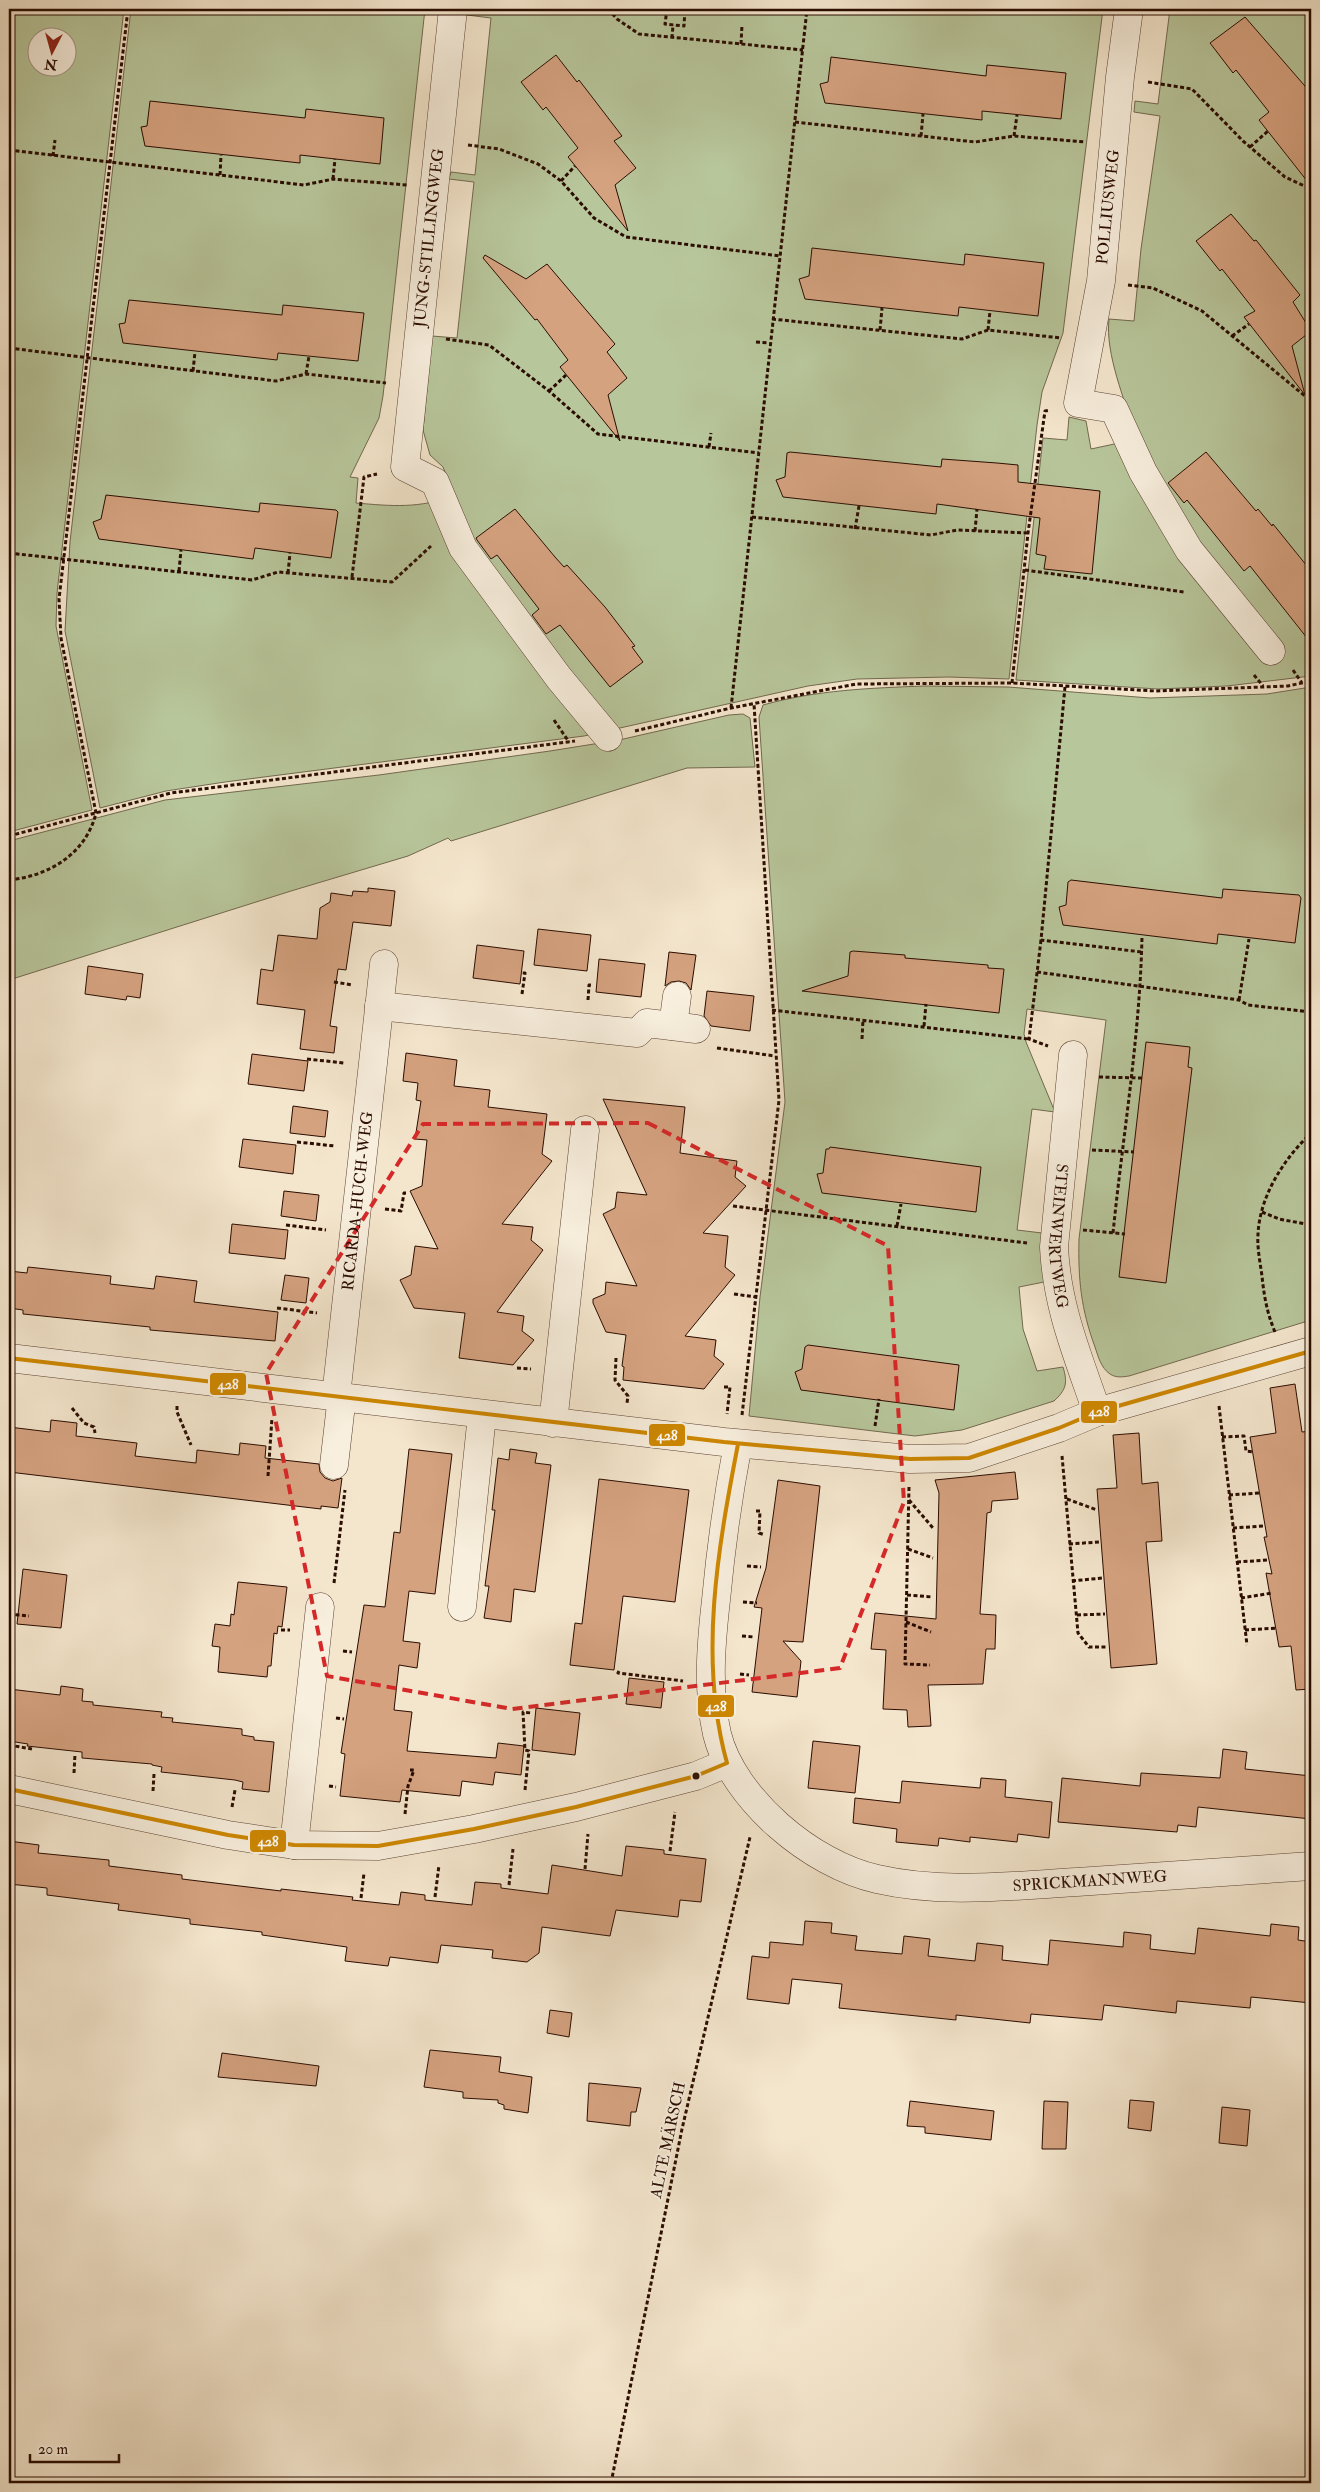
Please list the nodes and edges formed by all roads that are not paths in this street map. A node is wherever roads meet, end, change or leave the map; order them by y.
1 (453, 9) edge
2 (1129, 9) edge
3 (1271, 651) dead end
4 (608, 738) road end
5 (384, 964) dead end
6 (677, 996) dead end
7 (379, 1006) junction
8 (1072, 1066) road end
9 (585, 1130) dead end
10 (1299, 1354) edge
11 (9, 1358) edge
12 (339, 1396) junction
13 (1097, 1412) junction
14 (482, 1415) junction
15 (553, 1423) junction
16 (738, 1444) junction
17 (340, 1475) road end
18 (320, 1607) road end
19 (462, 1607) dead end
20 (727, 1763) junction
21 (9, 1789) edge
22 (294, 1845) junction
23 (1311, 1866) edge

1 - 4 street, JUNG-STILLINGWEG
2 - 3 street, POLLIUSWEG
5 - 7 street, RICARDA-HUCH-WEG
6 - 7 street
7 - 12 street, RICARDA-HUCH-WEG
8 - 13 street, STEINWERTWEG
9 - 15 street
10 - 13 street
11 - 12 street
12 - 14 street
12 - 17 street, RICARDA-HUCH-WEG
13 - 16 street
14 - 15 street
14 - 19 street
15 - 16 street
16 - 20 street, SPRICKMANNWEG
18 - 22 street
20 - 22 street
20 - 23 street, SPRICKMANNWEG
21 - 22 street

